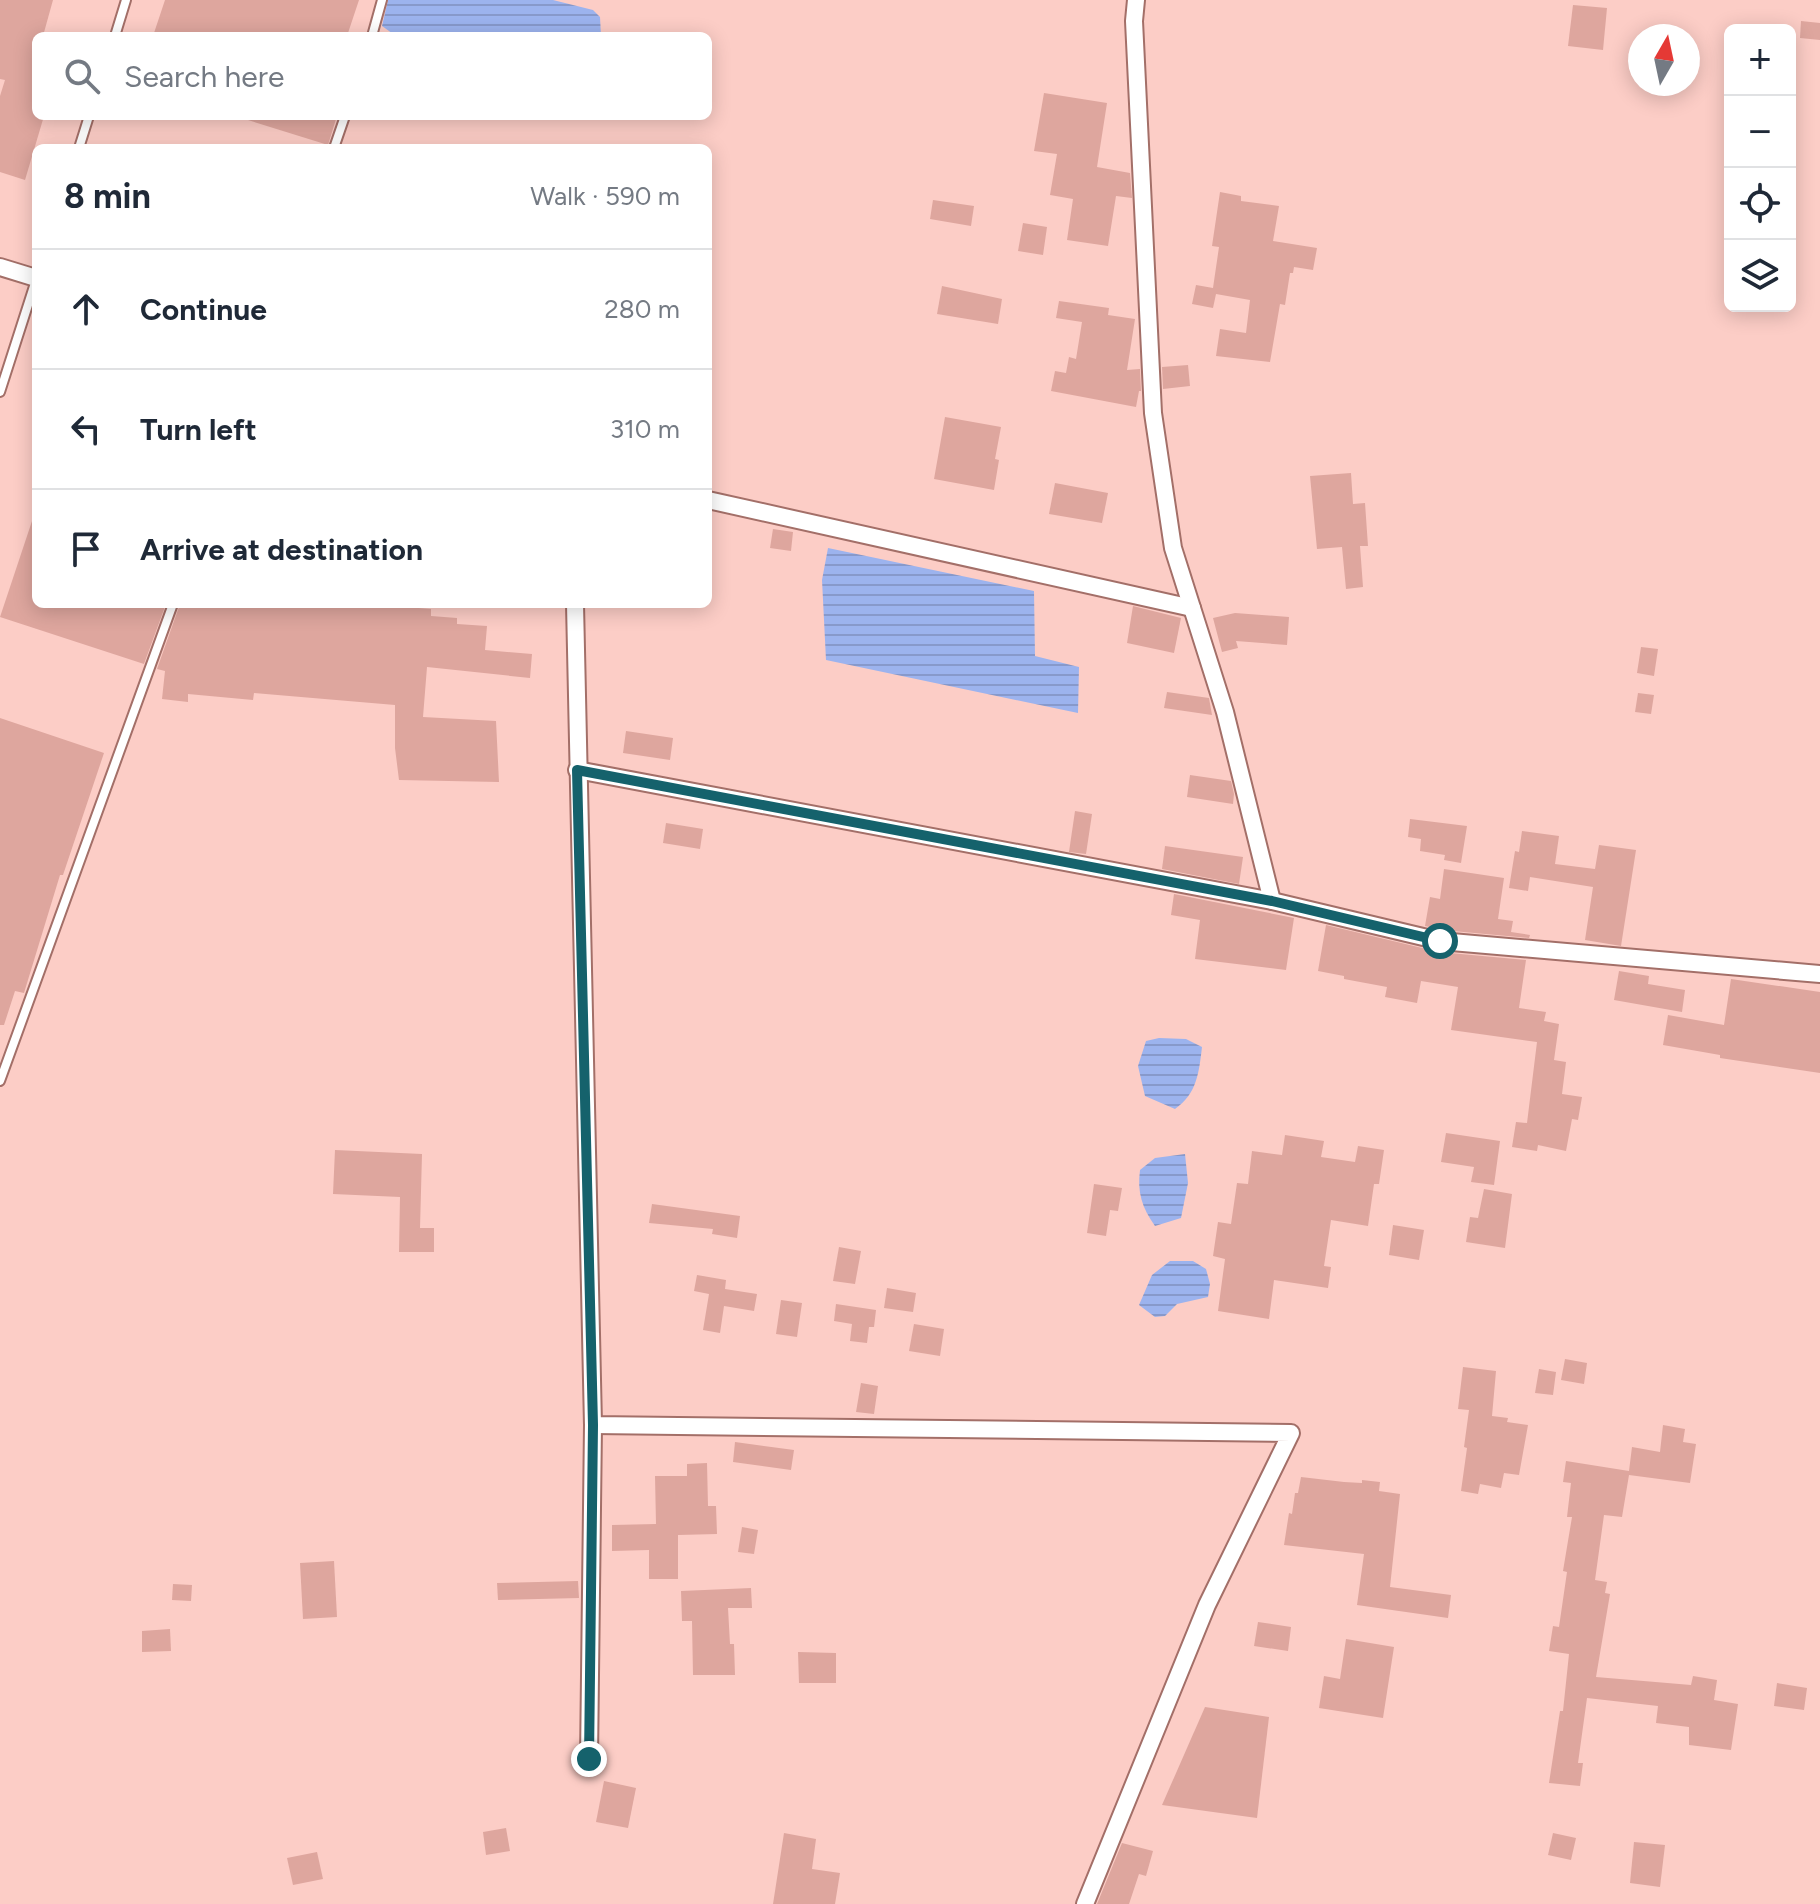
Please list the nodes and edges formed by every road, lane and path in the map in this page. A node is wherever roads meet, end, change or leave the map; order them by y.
1 (126, 0) edge
2 (382, 0) edge
3 (1136, 0) edge
4 (116, 32) edge
5 (373, 32) edge
6 (88, 120) edge
7 (344, 120) edge
8 (80, 144) edge
9 (335, 144) edge
10 (0, 267) edge
11 (32, 278) edge
12 (32, 292) edge
13 (0, 392) edge
14 (712, 501) edge
15 (172, 608) edge
16 (575, 608) edge
17 (1192, 608) junction
18 (577, 770) junction
19 (1272, 901) junction
20 (1820, 974) edge
21 (0, 1081) edge
22 (593, 1425) junction
23 (589, 1759) dead end
24 (1085, 1904) edge

1 - 4 lane
2 - 5 lane
3 - 17 street
6 - 8 lane
7 - 9 lane
10 - 11 street
12 - 13 lane
14 - 17 street
15 - 21 lane
16 - 18 street
17 - 19 street
18 - 19 street
18 - 22 street
19 - 20 street
22 - 23 street
22 - 24 street

